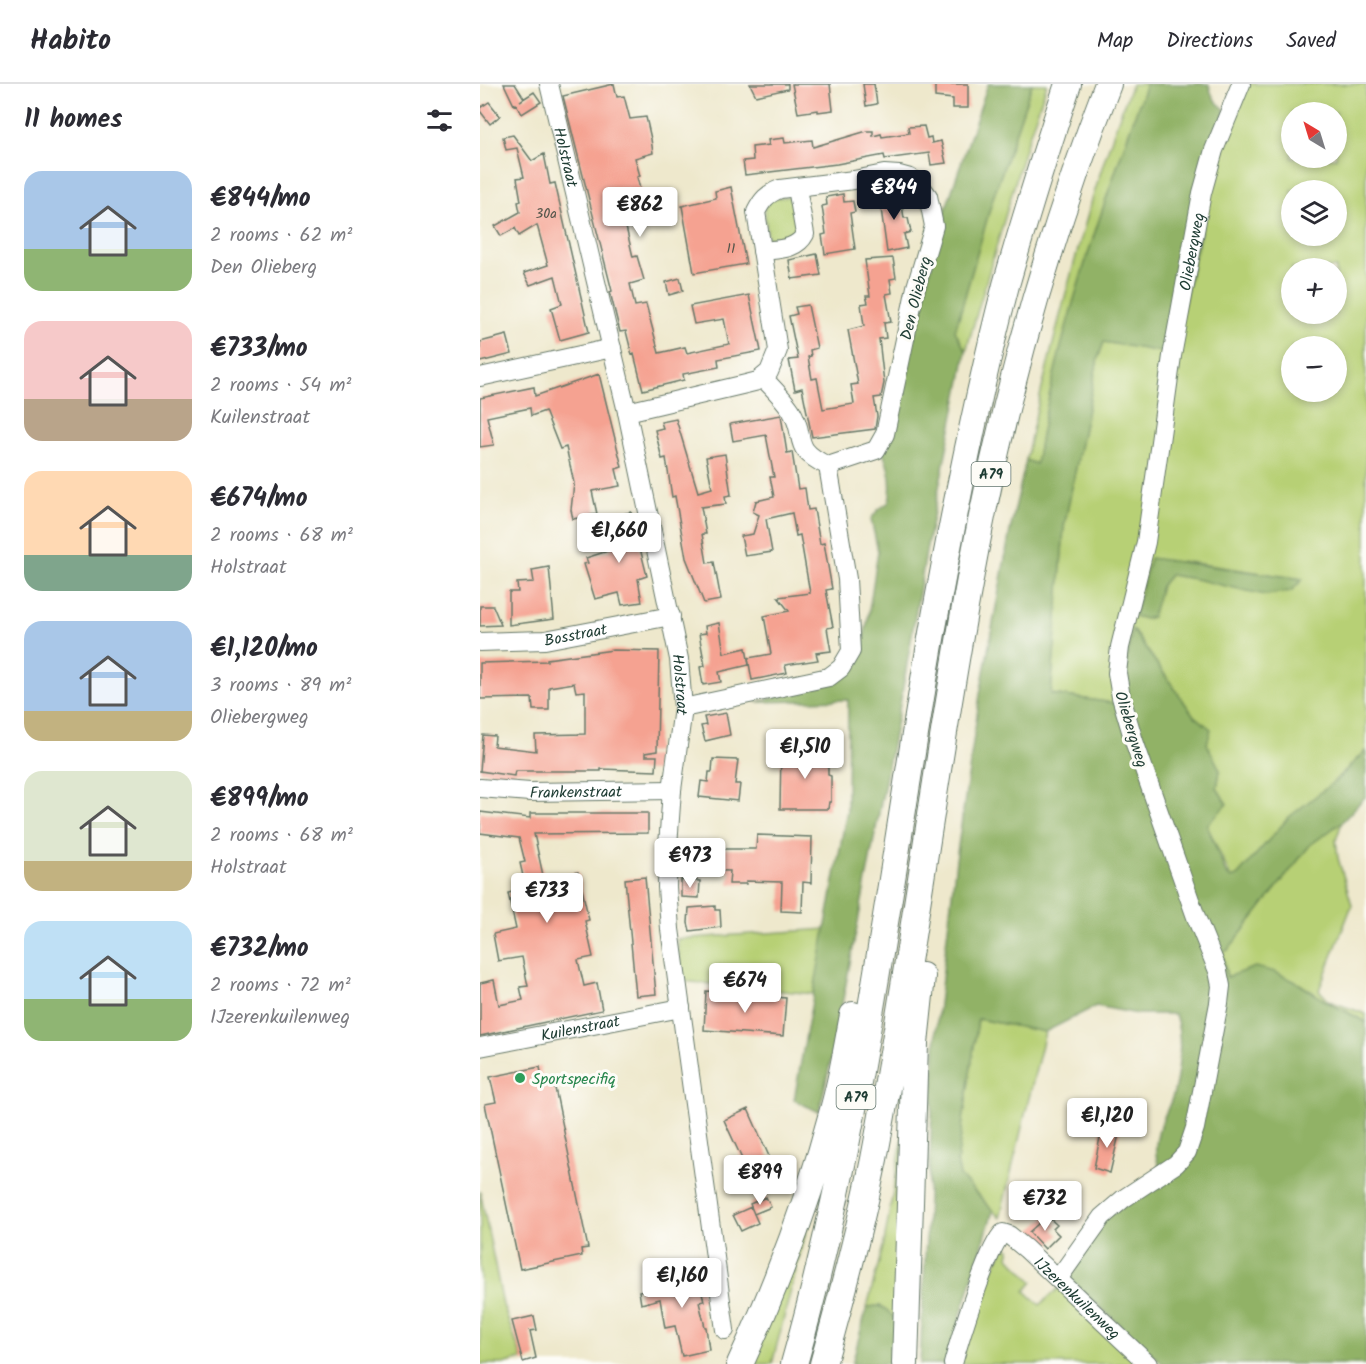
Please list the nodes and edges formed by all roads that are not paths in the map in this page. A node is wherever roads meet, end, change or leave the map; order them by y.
1 (1068, 84) edge
2 (1108, 84) edge
3 (1241, 84) edge
4 (554, 85) edge
5 (797, 188) junction
6 (762, 251) junction
7 (612, 348) junction
8 (480, 377) edge
9 (763, 378) junction
10 (627, 412) junction
11 (828, 466) junction
12 (671, 616) junction
13 (480, 642) edge
14 (683, 708) junction
15 (480, 788) edge
16 (672, 789) junction
17 (900, 826) junction
18 (925, 850) junction
19 (681, 1008) junction
20 (480, 1047) edge
21 (1058, 1279) junction
22 (725, 1330) dead end
23 (740, 1364) edge
24 (794, 1364) edge
25 (823, 1364) edge
26 (905, 1364) edge
27 (953, 1364) edge
28 (1148, 1364) edge

1 - 17 highway, A79
2 - 18 highway, A79
3 - 21 street, Oliebergweg
4 - 7 street, Holstraat
5 - 6 street, Den Olieberg
5 - 6 street
5 - 11 street, Den Olieberg
6 - 9 street, Den Olieberg
7 - 8 street
7 - 10 street, Holstraat
9 - 10 street
9 - 11 street
10 - 12 street, Holstraat
11 - 14 street
12 - 13 street, Bosstraat
12 - 14 street, Holstraat
14 - 16 street, Holstraat
15 - 16 street, Frankenstraat
16 - 19 street, Holstraat
17 - 23 highway, A79
17 - 24 highway, A79
18 - 25 highway, A79
18 - 26 highway, A79
19 - 20 street, Kuilenstraat
19 - 22 street, Holstraat
21 - 27 street, IJzerenkuilenweg
21 - 28 street, IJzerenkuilenweg

